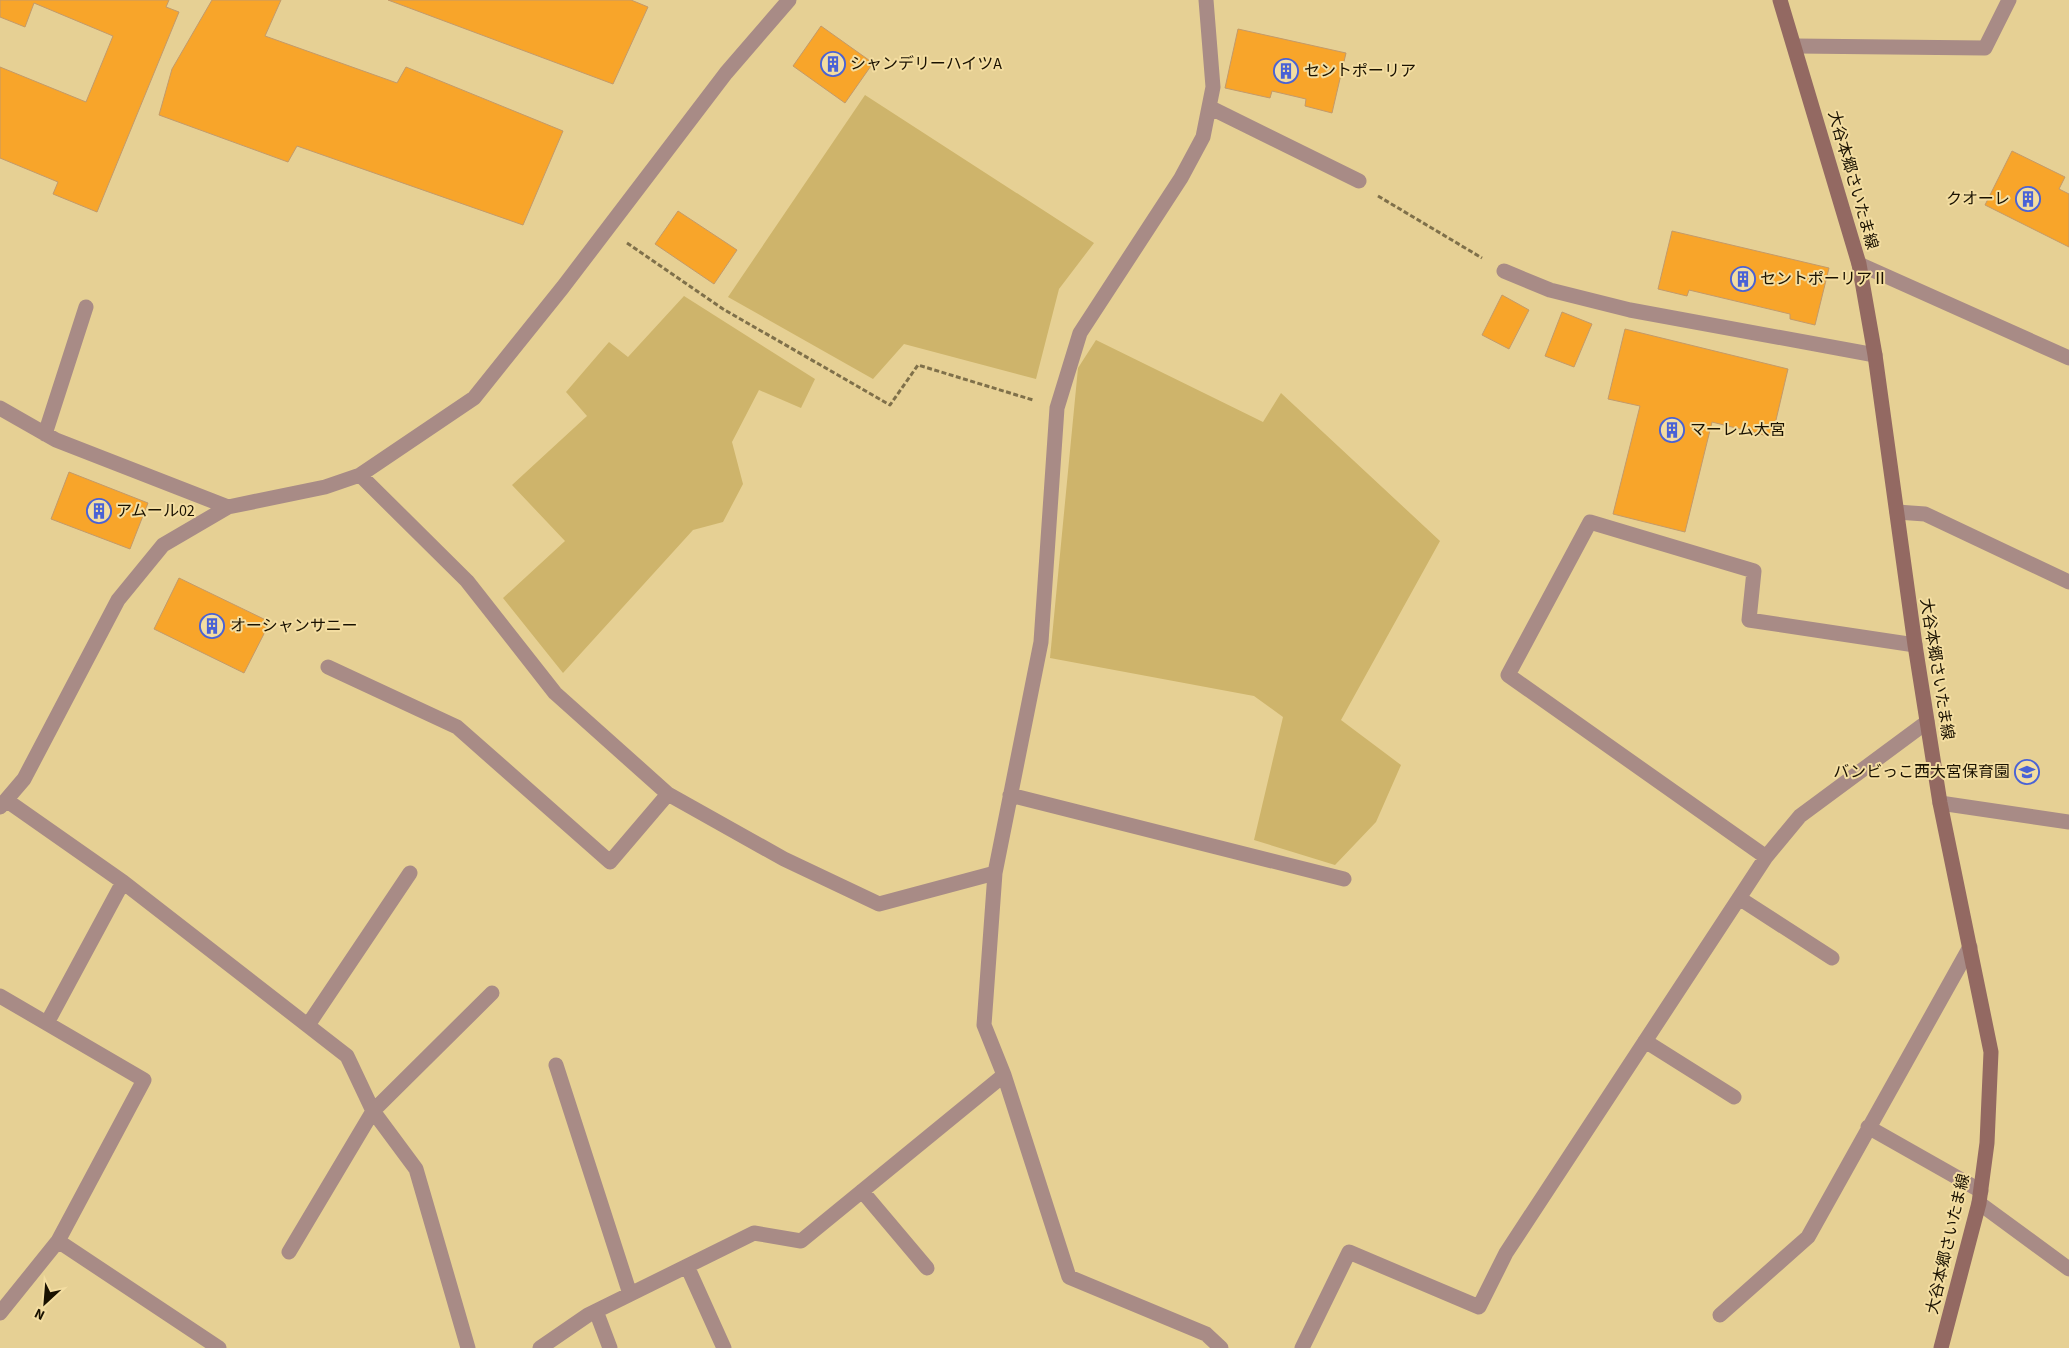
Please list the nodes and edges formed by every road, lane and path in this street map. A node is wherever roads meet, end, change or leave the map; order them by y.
1 (787, 0) edge
2 (1206, 0) edge
3 (1780, 0) edge
4 (2009, 0) edge
5 (1796, 46) junction
6 (1209, 107) junction
7 (1359, 181) joint
8 (607, 230) junction
9 (1859, 264) junction
10 (1504, 272) joint
11 (86, 307) dead end
12 (1875, 355) junction
13 (2069, 358) edge
14 (0, 408) edge
15 (1057, 408) junction
16 (45, 434) junction
17 (360, 475) junction
18 (228, 507) junction
19 (1897, 512) junction
20 (2069, 582) edge
21 (1915, 645) junction
22 (328, 667) dead end
23 (1927, 722) junction
24 (668, 794) junction
25 (1010, 794) junction
26 (3, 803) edge
27 (1940, 803) junction
28 (2069, 822) edge
29 (1766, 857) junction
30 (410, 873) dead end
31 (995, 873) junction
32 (1344, 879) dead end
33 (123, 882) junction
34 (1739, 898) junction
35 (1970, 947) junction
36 (1832, 958) dead end
37 (492, 993) dead end
38 (0, 996) edge
39 (47, 1023) junction
40 (308, 1025) junction
41 (1645, 1041) junction
42 (556, 1065) dead end
43 (1004, 1074) junction
44 (1734, 1097) dead end
45 (373, 1111) junction
46 (1868, 1127) junction
47 (862, 1191) junction
48 (1980, 1197) junction
49 (58, 1241) junction
50 (289, 1252) dead end
51 (687, 1266) junction
52 (927, 1268) dead end
53 (2069, 1268) edge
54 (630, 1294) junction
55 (596, 1311) junction
56 (0, 1313) edge
57 (1720, 1315) dead end
58 (219, 1348) edge
59 (468, 1348) edge
60 (540, 1348) edge
61 (610, 1348) edge
62 (724, 1348) edge
63 (1221, 1348) edge
64 (1302, 1348) edge
65 (1941, 1348) edge

1 - 8 street
2 - 6 street
3 - 5 main road, 大谷本郷さいたま線
4 - 5 street
5 - 9 main road, 大谷本郷さいたま線
6 - 7 street
6 - 15 street
7 - 10 path
8 - 15 path
8 - 17 street
9 - 12 main road, 大谷本郷さいたま線
9 - 13 street
10 - 12 street
11 - 16 street
12 - 19 main road, 大谷本郷さいたま線
14 - 16 street
15 - 25 street
16 - 18 street
17 - 18 street
17 - 24 street
18 - 26 street
19 - 20 street
19 - 21 main road, 大谷本郷さいたま線
21 - 23 main road, 大谷本郷さいたま線
21 - 29 street
22 - 24 street
23 - 27 main road, 大谷本郷さいたま線
23 - 29 street
24 - 31 street
25 - 31 street
25 - 32 street
26 - 33 street
27 - 28 street
27 - 35 main road, 大谷本郷さいたま線
29 - 34 street
30 - 40 street
31 - 43 street
33 - 39 street
33 - 40 street
34 - 36 street
34 - 41 street
35 - 46 street
35 - 48 main road, 大谷本郷さいたま線
37 - 45 street
38 - 39 street
39 - 49 street
40 - 45 street
41 - 44 street
41 - 64 street
42 - 54 street
43 - 47 street
43 - 63 street
45 - 50 street
45 - 59 street
46 - 48 street
46 - 57 street
47 - 51 street
47 - 52 street
48 - 53 street
48 - 65 main road, 大谷本郷さいたま線
49 - 56 street
49 - 58 street
51 - 54 street
51 - 62 street
54 - 55 street
55 - 60 street
55 - 61 street

